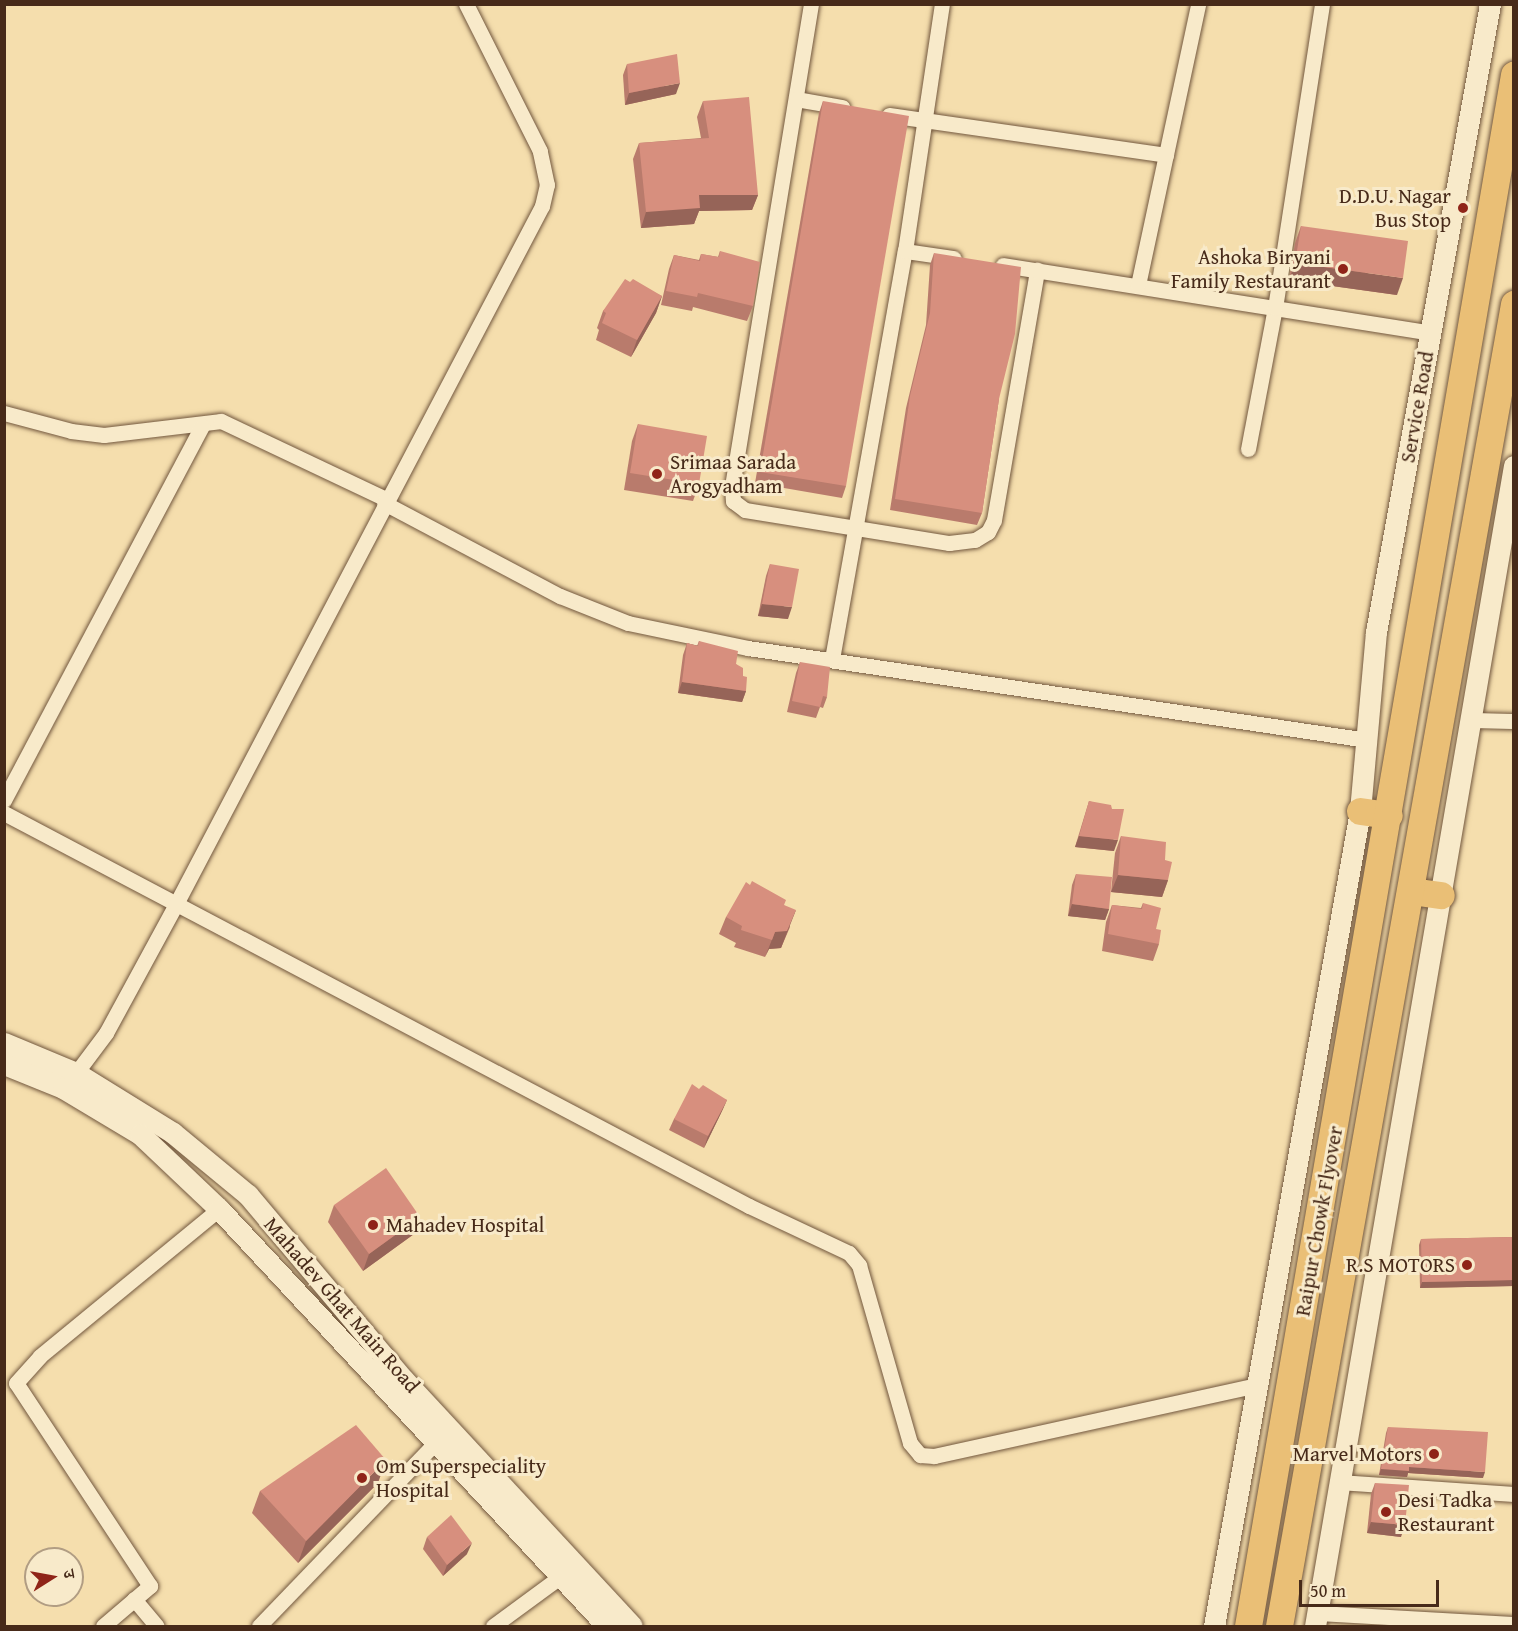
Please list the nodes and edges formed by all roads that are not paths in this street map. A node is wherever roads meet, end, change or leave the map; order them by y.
1 (466, 4) edge
2 (811, 4) edge
3 (942, 4) edge
4 (1198, 4) edge
5 (1322, 4) edge
6 (1490, 4) edge
7 (1514, 75) edge
8 (796, 99) junction
9 (854, 109) edge
10 (878, 113) edge
11 (924, 121) junction
12 (1166, 155) junction
13 (905, 251) junction
14 (1037, 270) junction
15 (1138, 285) junction
16 (1514, 304) edge
17 (1275, 308) junction
18 (1430, 333) junction
19 (4, 413) edge
20 (202, 426) junction
21 (1248, 449) dead end
22 (1514, 466) edge
23 (385, 501) junction
24 (855, 529) junction
25 (832, 658) junction
26 (1471, 720) junction
27 (1514, 721) edge
28 (1366, 740) junction
29 (4, 800) edge
30 (1360, 811) junction
31 (4, 813) edge
32 (1389, 815) junction
33 (1411, 891) junction
34 (1441, 895) junction
35 (176, 904) junction
36 (4, 1043) edge
37 (4, 1064) edge
38 (76, 1073) junction
39 (219, 1209) junction
40 (1257, 1384) junction
41 (436, 1442) junction
42 (1340, 1482) junction
43 (1514, 1494) edge
44 (561, 1576) junction
45 (134, 1599) junction
46 (1316, 1620) edge
47 (1514, 1624) edge
48 (103, 1626) edge
49 (157, 1626) edge
50 (259, 1626) edge
51 (493, 1626) edge
52 (608, 1626) edge
53 (632, 1626) edge
54 (1214, 1626) edge
55 (1248, 1626) edge
56 (1279, 1626) edge

1 - 23 street
2 - 8 street
3 - 11 street
4 - 12 street
5 - 17 street
6 - 18 street, Service Road
7 - 32 highway, Raipur Chowk Flyover
8 - 9 street
8 - 24 street
10 - 11 street
11 - 12 street
11 - 13 street
12 - 15 street
13 - 14 street
13 - 24 street
14 - 15 street
14 - 24 street
15 - 17 street
16 - 33 highway, Raipur Chowk Flyover
17 - 18 street
17 - 21 street
18 - 28 street, Service Road
19 - 20 street
20 - 23 street
20 - 29 street
22 - 26 street
23 - 25 street
23 - 35 street
24 - 25 street
25 - 28 street
26 - 27 street
26 - 34 street
28 - 30 street, Service Road
30 - 32 highway
30 - 40 street, Service Road
31 - 35 street
32 - 55 highway, Raipur Chowk Flyover
33 - 34 highway
33 - 56 highway, Raipur Chowk Flyover
34 - 42 street
35 - 38 street
35 - 40 street
36 - 38 street, Mahadev Ghat Main Road
37 - 39 street
38 - 53 street, Mahadev Ghat Main Road
39 - 41 street
39 - 45 street
40 - 54 street, Service Road
41 - 44 street
41 - 50 street
42 - 43 street
42 - 46 street
44 - 51 street
44 - 52 street
45 - 48 street
45 - 49 street
46 - 47 street

